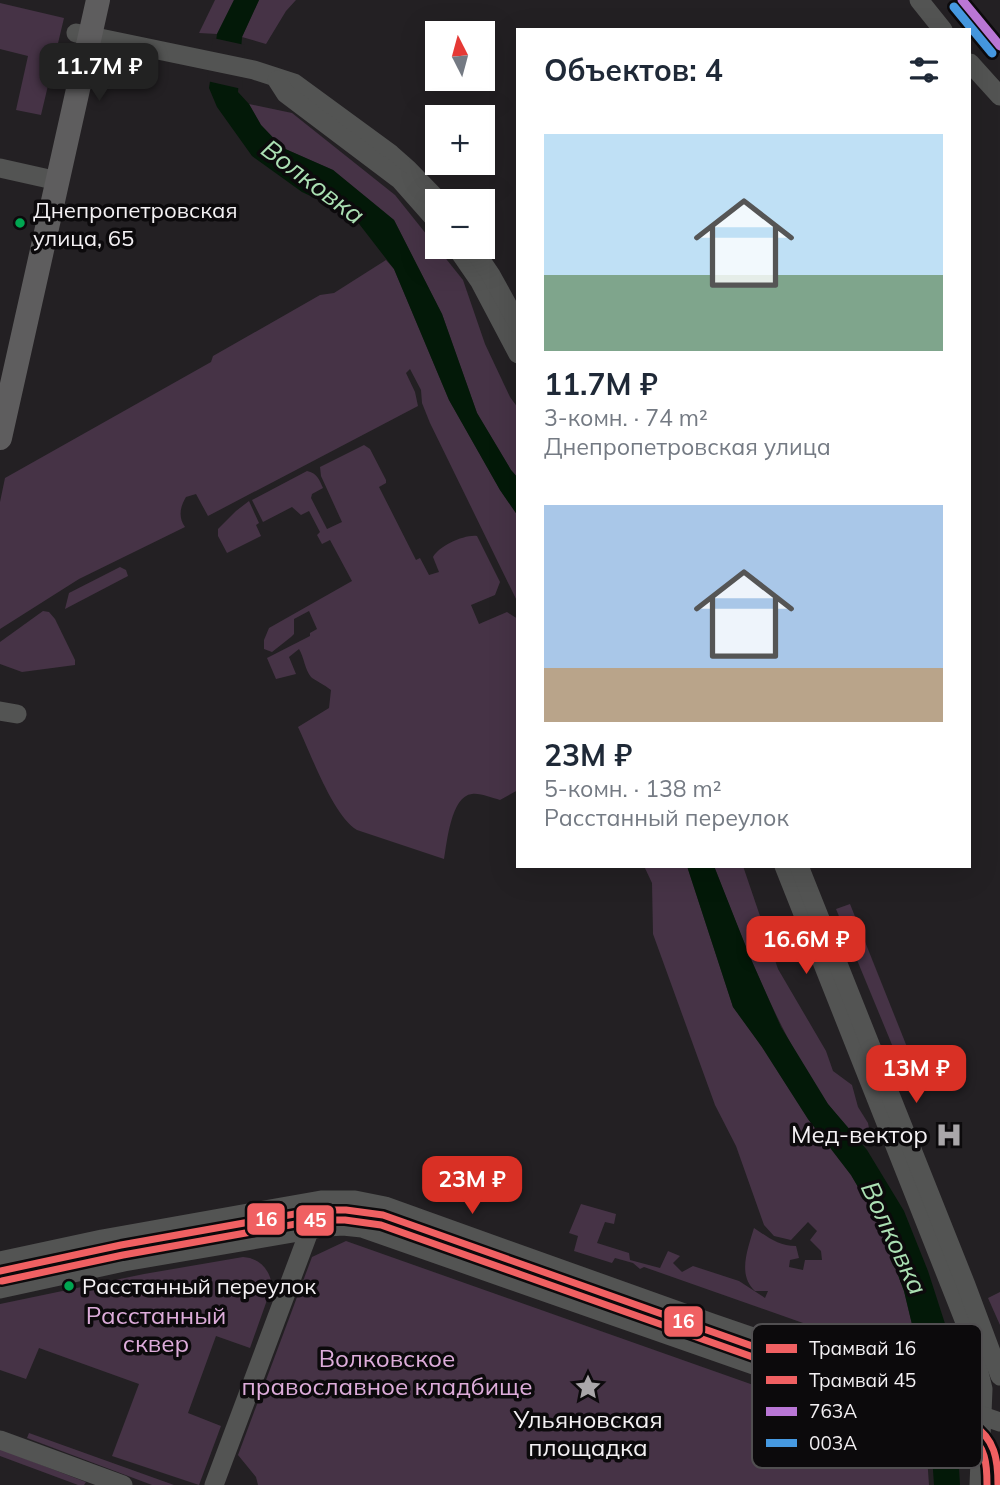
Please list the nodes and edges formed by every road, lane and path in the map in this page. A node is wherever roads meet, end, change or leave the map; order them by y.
1 (83, 0) edge
2 (98, 0) edge
3 (919, 0) edge
4 (941, 28) edge
5 (84, 34) junction
6 (971, 64) edge
7 (277, 80) junction
8 (1000, 96) edge
9 (0, 168) edge
10 (50, 179) junction
11 (427, 189) edge
12 (425, 208) edge
13 (464, 259) edge
14 (480, 259) edge
15 (516, 320) edge
16 (516, 350) edge
17 (0, 365) edge
18 (0, 438) edge
19 (785, 868) edge
20 (800, 868) edge
21 (321, 1200) junction
22 (309, 1230) junction
23 (0, 1261) edge
24 (0, 1289) edge
25 (966, 1324) edge
26 (981, 1324) edge
27 (982, 1328) edge
28 (752, 1336) edge
29 (752, 1364) edge
30 (1000, 1376) edge
31 (982, 1385) edge
32 (991, 1419) edge
33 (982, 1438) edge
34 (0, 1440) edge
35 (123, 1485) edge
36 (214, 1485) edge

1 - 5 main road
2 - 5 main road
3 - 4 street
5 - 7 street
5 - 10 main road
6 - 8 street
7 - 11 street
7 - 12 street
9 - 10 street
10 - 17 main road
10 - 18 main road
13 - 16 street
14 - 15 street
19 - 25 street
20 - 26 street
21 - 22 street
21 - 23 street
21 - 28 street
22 - 24 street
22 - 29 street
22 - 36 street
27 - 30 street
31 - 32 street
32 - 33 street
34 - 35 street

